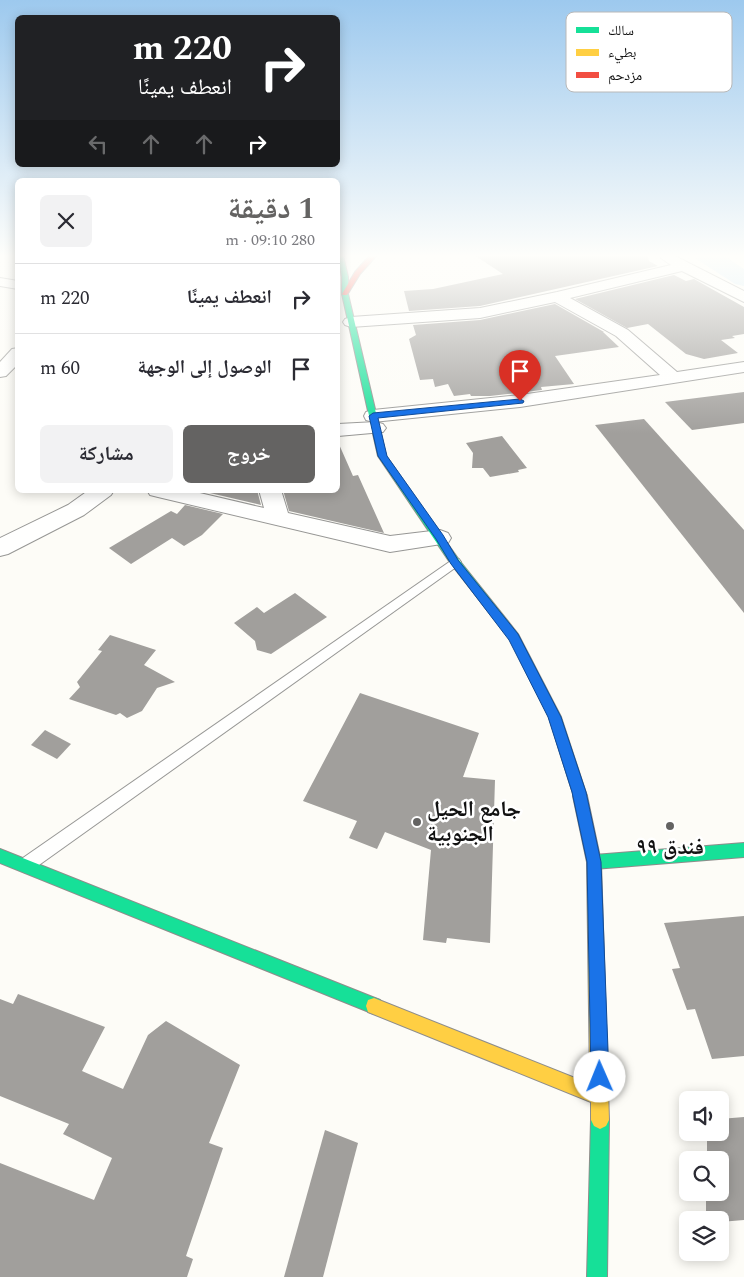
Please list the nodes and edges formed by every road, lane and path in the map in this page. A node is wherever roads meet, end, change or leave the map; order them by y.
1 (348, 315) edge
2 (457, 315) edge
3 (589, 315) edge
4 (351, 322) junction
5 (0, 347) edge
6 (15, 349) edge
7 (15, 356) edge
8 (744, 367) edge
9 (0, 372) edge
10 (674, 378) junction
11 (374, 422) junction
12 (340, 430) edge
13 (99, 493) edge
14 (171, 493) edge
15 (271, 493) edge
16 (278, 518) junction
17 (440, 538) junction
18 (0, 548) edge
19 (454, 562) junction
20 (744, 850) edge
21 (0, 856) edge
22 (594, 862) junction
23 (24, 866) junction
24 (600, 1097) junction
25 (597, 1277) edge

1 - 4 street
2 - 4 street
3 - 10 street
4 - 11 street
5 - 6 street
7 - 9 street
8 - 10 street
10 - 11 street
11 - 12 street
11 - 17 street
13 - 18 street
14 - 16 street
15 - 16 street
16 - 17 street
17 - 19 street
19 - 22 street
19 - 23 lane
20 - 22 street
21 - 23 street
22 - 24 street
23 - 24 street
24 - 25 street

